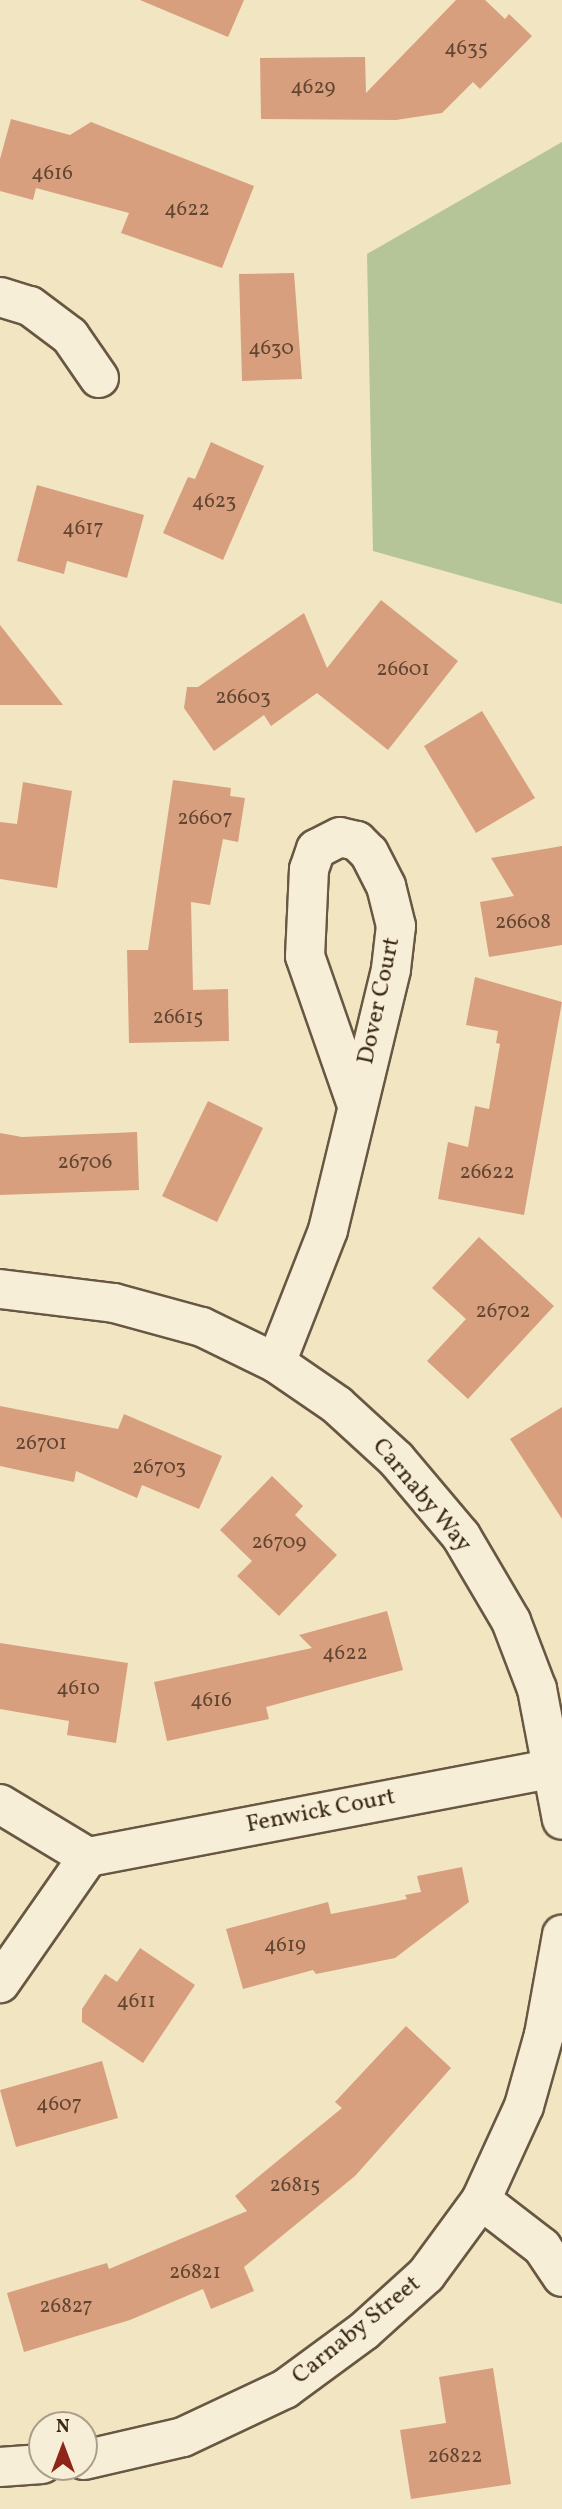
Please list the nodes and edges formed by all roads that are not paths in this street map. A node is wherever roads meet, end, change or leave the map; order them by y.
1 (0, 297) edge
2 (99, 378) dead end
3 (357, 1105) junction
4 (0, 1289) edge
5 (276, 1363) junction
6 (554, 1768) junction
7 (0, 1804) edge
8 (562, 1820) edge
9 (88, 1857) junction
10 (562, 1935) edge
11 (0, 1983) edge
12 (481, 2200) junction
13 (562, 2277) edge
14 (98, 2457) edge
15 (28, 2465) edge
16 (0, 2467) edge

1 - 2 street
3 - 3 street, Dover Court
3 - 5 street, Dover Court
4 - 5 street, Carnaby Way
5 - 6 street, Carnaby Way
6 - 8 street, Carnaby Way
6 - 9 street, Fenwick Court
7 - 9 street
9 - 11 street
10 - 12 street
12 - 13 street
12 - 14 street, Carnaby Street
15 - 16 street

